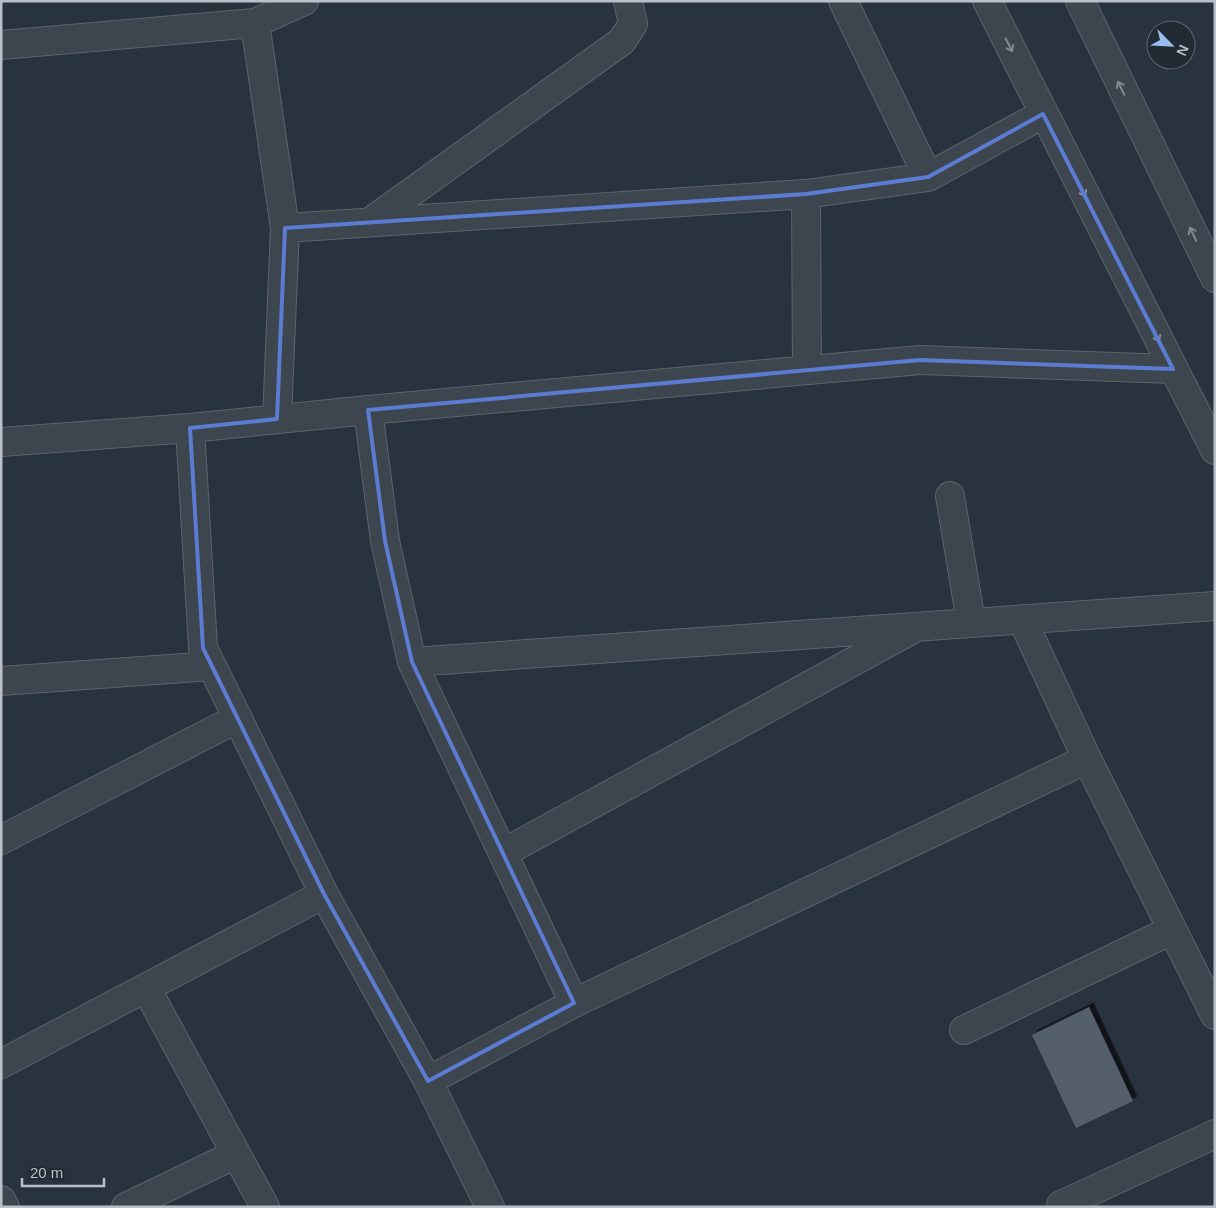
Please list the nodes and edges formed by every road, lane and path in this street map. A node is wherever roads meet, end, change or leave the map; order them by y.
1 (304, 1) edge
2 (628, 1) edge
3 (843, 1) edge
4 (987, 1) edge
5 (1080, 1) edge
6 (255, 22) junction
7 (1, 45) edge
8 (1044, 114) junction
9 (928, 177) junction
10 (806, 194) junction
11 (370, 222) junction
12 (284, 228) junction
13 (1215, 278) edge
14 (807, 370) junction
15 (1173, 370) junction
16 (368, 410) junction
17 (277, 419) junction
18 (190, 428) junction
19 (1, 442) edge
20 (1213, 443) edge
21 (950, 496) dead end
22 (1215, 606) edge
23 (1022, 619) junction
24 (971, 622) junction
25 (919, 626) junction
26 (412, 662) junction
27 (212, 666) junction
28 (1, 681) edge
29 (238, 718) junction
30 (1087, 759) junction
31 (1, 840) edge
32 (503, 853) junction
33 (324, 894) junction
34 (1172, 930) junction
35 (146, 988) junction
36 (574, 1003) junction
37 (1215, 1015) edge
38 (964, 1030) dead end
39 (1, 1064) edge
40 (428, 1081) junction
41 (1215, 1134) edge
42 (236, 1154) junction
43 (1, 1200) edge
44 (1061, 1205) dead end
45 (5, 1207) edge
46 (126, 1207) edge
47 (265, 1207) edge
48 (490, 1207) edge

1 - 6 street
2 - 11 street
3 - 9 street
4 -> 8 street
13 -> 5 street
6 - 7 street
6 - 12 street
8 - 9 street
8 -> 15 street
9 - 10 street
10 - 11 street
10 - 14 street
11 - 12 street
12 - 17 street
14 - 15 street
14 - 16 street
15 - 20 street
16 - 17 street
16 - 26 street
17 - 18 street
18 - 19 street
18 - 27 street
21 - 24 street
22 - 23 street
23 - 24 street
23 - 30 street
24 - 25 street
25 - 26 street
25 - 32 street
26 - 32 street
27 - 28 street
27 - 29 street
29 - 31 street
29 - 33 street
30 - 34 street
30 - 36 street
32 - 36 street
33 - 35 street
33 - 40 street
34 - 37 street
34 - 38 street
35 - 39 street
35 - 42 street
36 - 40 street
40 - 48 street
41 - 44 street
42 - 46 street
42 - 47 street
43 - 45 street

